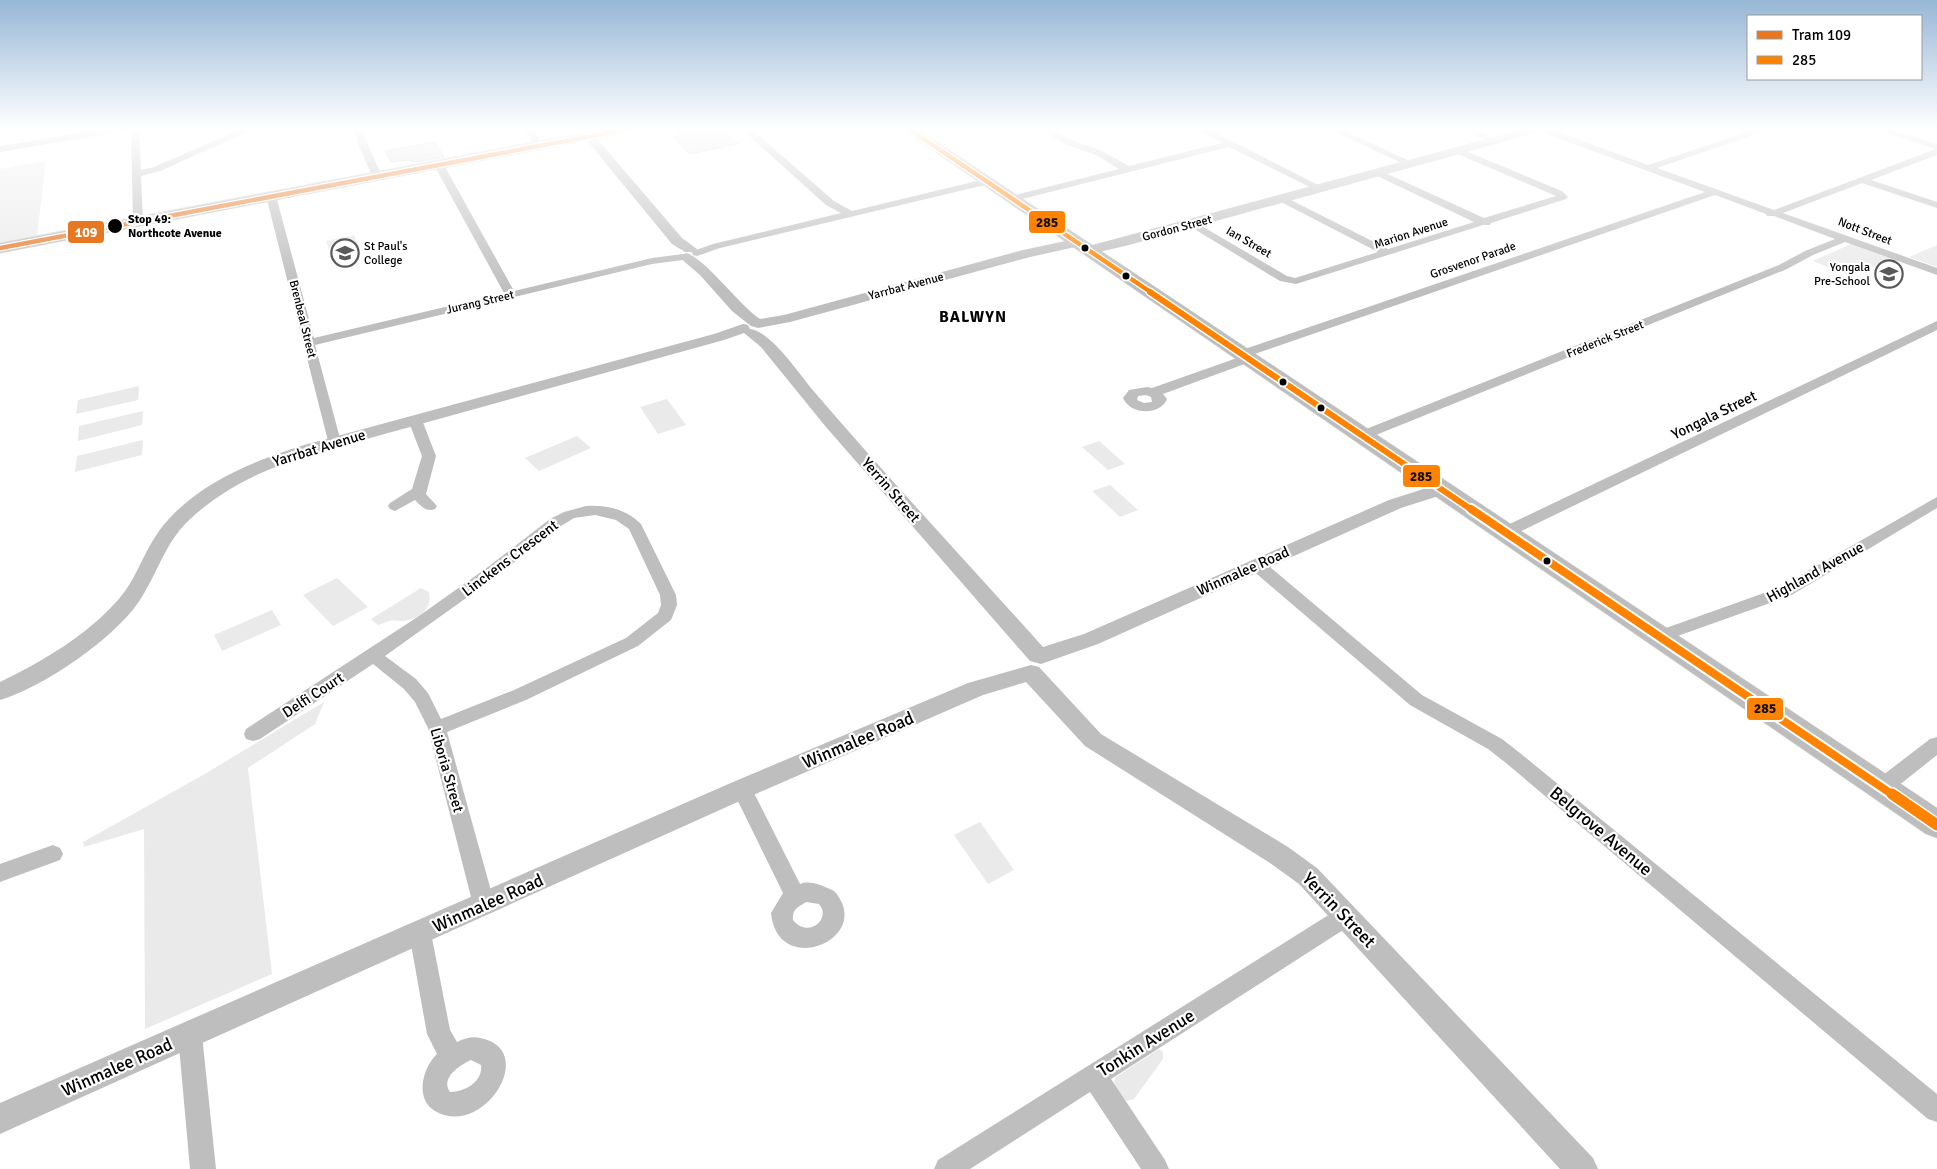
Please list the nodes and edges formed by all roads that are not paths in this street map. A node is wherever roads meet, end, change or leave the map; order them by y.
1 (137, 182) edge
2 (348, 182) edge
3 (449, 182) edge
4 (628, 182) edge
5 (805, 182) edge
6 (985, 182) joint
7 (1079, 182) edge
8 (1306, 182) edge
9 (1342, 182) edge
10 (1397, 182) edge
11 (1530, 182) edge
12 (1685, 182) edge
13 (1858, 182) edge
14 (1867, 182) edge
15 (1319, 188) junction
16 (1714, 192) junction
17 (271, 196) junction
18 (1010, 198) junction
19 (1282, 199) junction
20 (830, 203) junction
21 (1937, 205) edge
22 (850, 214) junction
23 (1771, 214) junction
24 (839, 217) junction
25 (138, 222) junction
26 (1486, 222) junction
27 (1191, 224) junction
28 (1847, 238) junction
29 (1080, 247) junction
30 (0, 248) edge
31 (688, 253) junction
32 (1388, 253) junction
33 (1937, 272) edge
34 (1294, 281) joint
35 (511, 295) junction
36 (1937, 325) edge
37 (754, 330) junction
38 (309, 343) junction
39 (1243, 357) junction
40 (1152, 392) dead end
41 (415, 420) junction
42 (1361, 436) junction
43 (334, 442) junction
44 (1435, 486) junction
45 (418, 492) junction
46 (1937, 502) edge
47 (394, 506) dead end
48 (430, 506) dead end
49 (1504, 533) junction
50 (1257, 565) junction
51 (1658, 637) junction
52 (374, 656) junction
53 (1035, 664) junction
54 (0, 692) edge
55 (437, 728) junction
56 (253, 734) dead end
57 (1937, 744) edge
58 (1881, 788) junction
59 (742, 789) junction
60 (1937, 826) edge
61 (53, 854) dead end
62 (0, 873) edge
63 (795, 896) dead end
64 (484, 905) junction
65 (1346, 916) junction
66 (420, 933) junction
67 (190, 1035) junction
68 (452, 1056) dead end
69 (1094, 1076) junction
70 (1937, 1110) edge
71 (0, 1119) edge
72 (203, 1169) edge
73 (947, 1169) edge
74 (1156, 1169) edge
75 (1582, 1169) edge

1 - 25 street
2 - 17 main road
3 - 35 street
4 - 31 street, Yerrin Street
5 - 20 street
6 - 18 main road
6 - 22 street, Jurang Street
7 - 18 street
8 - 15 street
9 - 15 street, Gordon Street
10 - 26 street
11 - 26 street, Marion Avenue
12 - 16 street, Nott Street
13 - 23 street
14 - 21 street
15 - 19 street, Gordon Street
16 - 23 street, Nott Street
16 - 39 street, Grosvenor Parade
17 - 25 main road
17 - 38 street, Brenbeal Street
18 - 29 main road
19 - 27 street, Gordon Street
19 - 32 street
20 - 22 street
20 - 24 street
22 - 24 street, Jurang Street
23 - 28 street, Nott Street
24 - 31 street, Jurang Street
25 - 30 main road
26 - 32 street, Marion Avenue
27 - 29 street, Gordon Street
27 - 34 street, Ian Street
28 - 33 street, Nott Street
28 - 42 street, Frederick Street
29 - 37 street, Yarrbat Avenue
29 - 39 main road
31 - 35 street, Jurang Street
31 - 37 street, Yerrin Street
32 - 34 street, Marion Avenue
35 - 38 street, Jurang Street
36 - 49 street, Yongala Street
37 - 41 street, Yarrbat Avenue
37 - 53 street, Yerrin Street
38 - 43 street, Brenbeal Street
39 - 40 street, Grosvenor Parade
39 - 42 main road
41 - 43 street, Yarrbat Avenue
41 - 45 street
42 - 44 main road
43 - 54 street, Yarrbat Avenue
44 - 49 main road
44 - 50 street, Winmalee Road
45 - 47 street
45 - 48 street
46 - 51 street, Highland Avenue
49 - 51 main road
50 - 53 street, Winmalee Road
50 - 70 street, Belgrove Avenue
51 - 58 main road
52 - 55 street, Liboria Street
52 - 55 street, Linckens Crescent
52 - 56 street, Delfi Court
53 - 59 street, Winmalee Road
53 - 65 street, Yerrin Street
55 - 64 street, Liboria Street
57 - 58 street
58 - 60 main road
59 - 63 street
59 - 64 street, Winmalee Road
61 - 62 street
64 - 66 street, Winmalee Road
65 - 69 street, Tonkin Avenue
65 - 75 street, Yerrin Street
66 - 67 street, Winmalee Road
66 - 68 street
67 - 71 street, Winmalee Road
67 - 72 street
69 - 73 street, Tonkin Avenue
69 - 74 street

